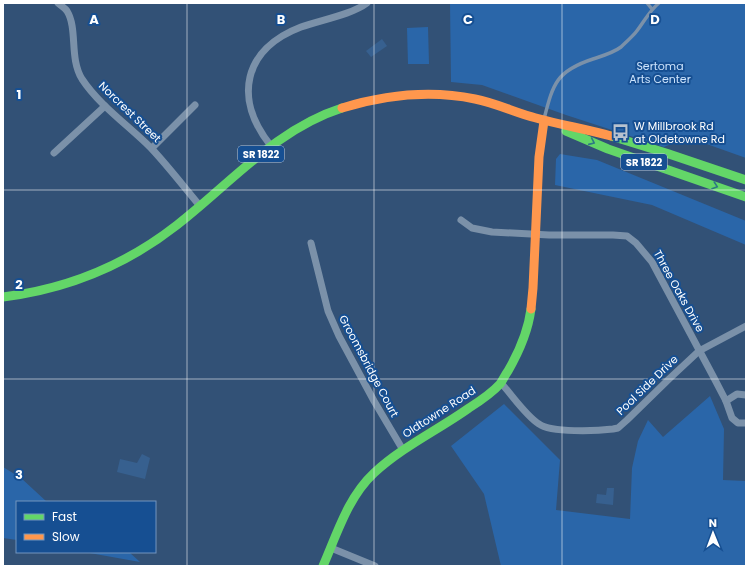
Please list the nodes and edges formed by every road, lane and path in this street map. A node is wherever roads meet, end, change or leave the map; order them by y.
1 (58, 3) edge
2 (367, 3) edge
3 (647, 3) edge
4 (659, 3) edge
5 (652, 9) junction
6 (195, 105) dead end
7 (105, 106) junction
8 (544, 121) junction
9 (271, 146) junction
10 (152, 148) junction
11 (54, 153) dead end
12 (746, 180) edge
13 (746, 197) edge
14 (200, 206) junction
15 (461, 220) dead end
16 (536, 233) junction
17 (311, 244) dead end
18 (3, 298) edge
19 (746, 326) edge
20 (700, 351) junction
21 (501, 383) junction
22 (746, 396) edge
23 (726, 401) junction
24 (746, 423) edge
25 (403, 450) junction
26 (331, 548) junction
27 (323, 566) edge
28 (375, 566) edge

1 - 7 street, Norcrest Street
2 - 9 street
3 - 5 lane
4 - 5 lane
5 - 8 lane
6 - 10 street
7 - 10 street, Norcrest Street
7 - 11 street
8 - 9 main road, SR 1822
8 - 12 main road, SR 1822
8 -> 13 main road, SR 1822
8 - 16 main road, Oldtowne Road
9 - 14 main road, SR 1822
10 - 14 street, Norcrest Street
14 - 18 main road, SR 1822
15 - 16 street, Three Oaks Drive
16 - 20 street, Three Oaks Drive
16 - 21 main road, Oldtowne Road
17 - 25 street, Groomsbridge Court
19 - 20 street, Pool Side Drive
20 - 21 street, Pool Side Drive
20 - 23 street, Three Oaks Drive
21 - 25 main road, Oldtowne Road
22 - 23 street
23 - 24 street, Three Oaks Drive
25 - 26 main road, Oldtowne Road
26 - 27 main road, Oldtowne Road
26 - 28 street

